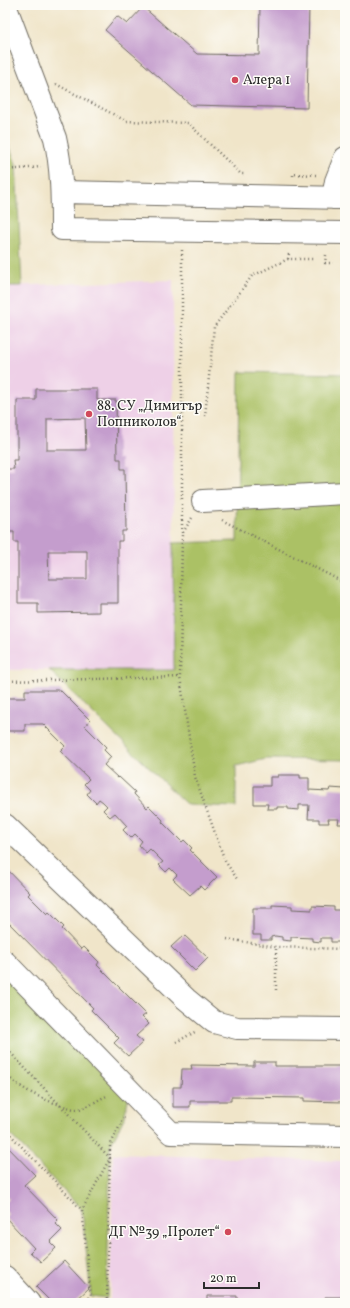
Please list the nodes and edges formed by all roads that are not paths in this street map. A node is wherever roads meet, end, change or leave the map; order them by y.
1 (5, 5) edge
2 (345, 158) edge
3 (62, 192) junction
4 (339, 198) edge
5 (345, 233) edge
6 (345, 493) edge
7 (203, 501) road end
8 (5, 825) edge
9 (5, 962) edge
10 (345, 1029) edge
11 (345, 1136) edge
12 (5, 1278) edge
13 (29, 1303) edge

1 - 3 street
2 - 4 street
3 - 4 street
3 - 5 street
6 - 7 street
8 - 10 street
9 - 11 street
12 - 13 street

